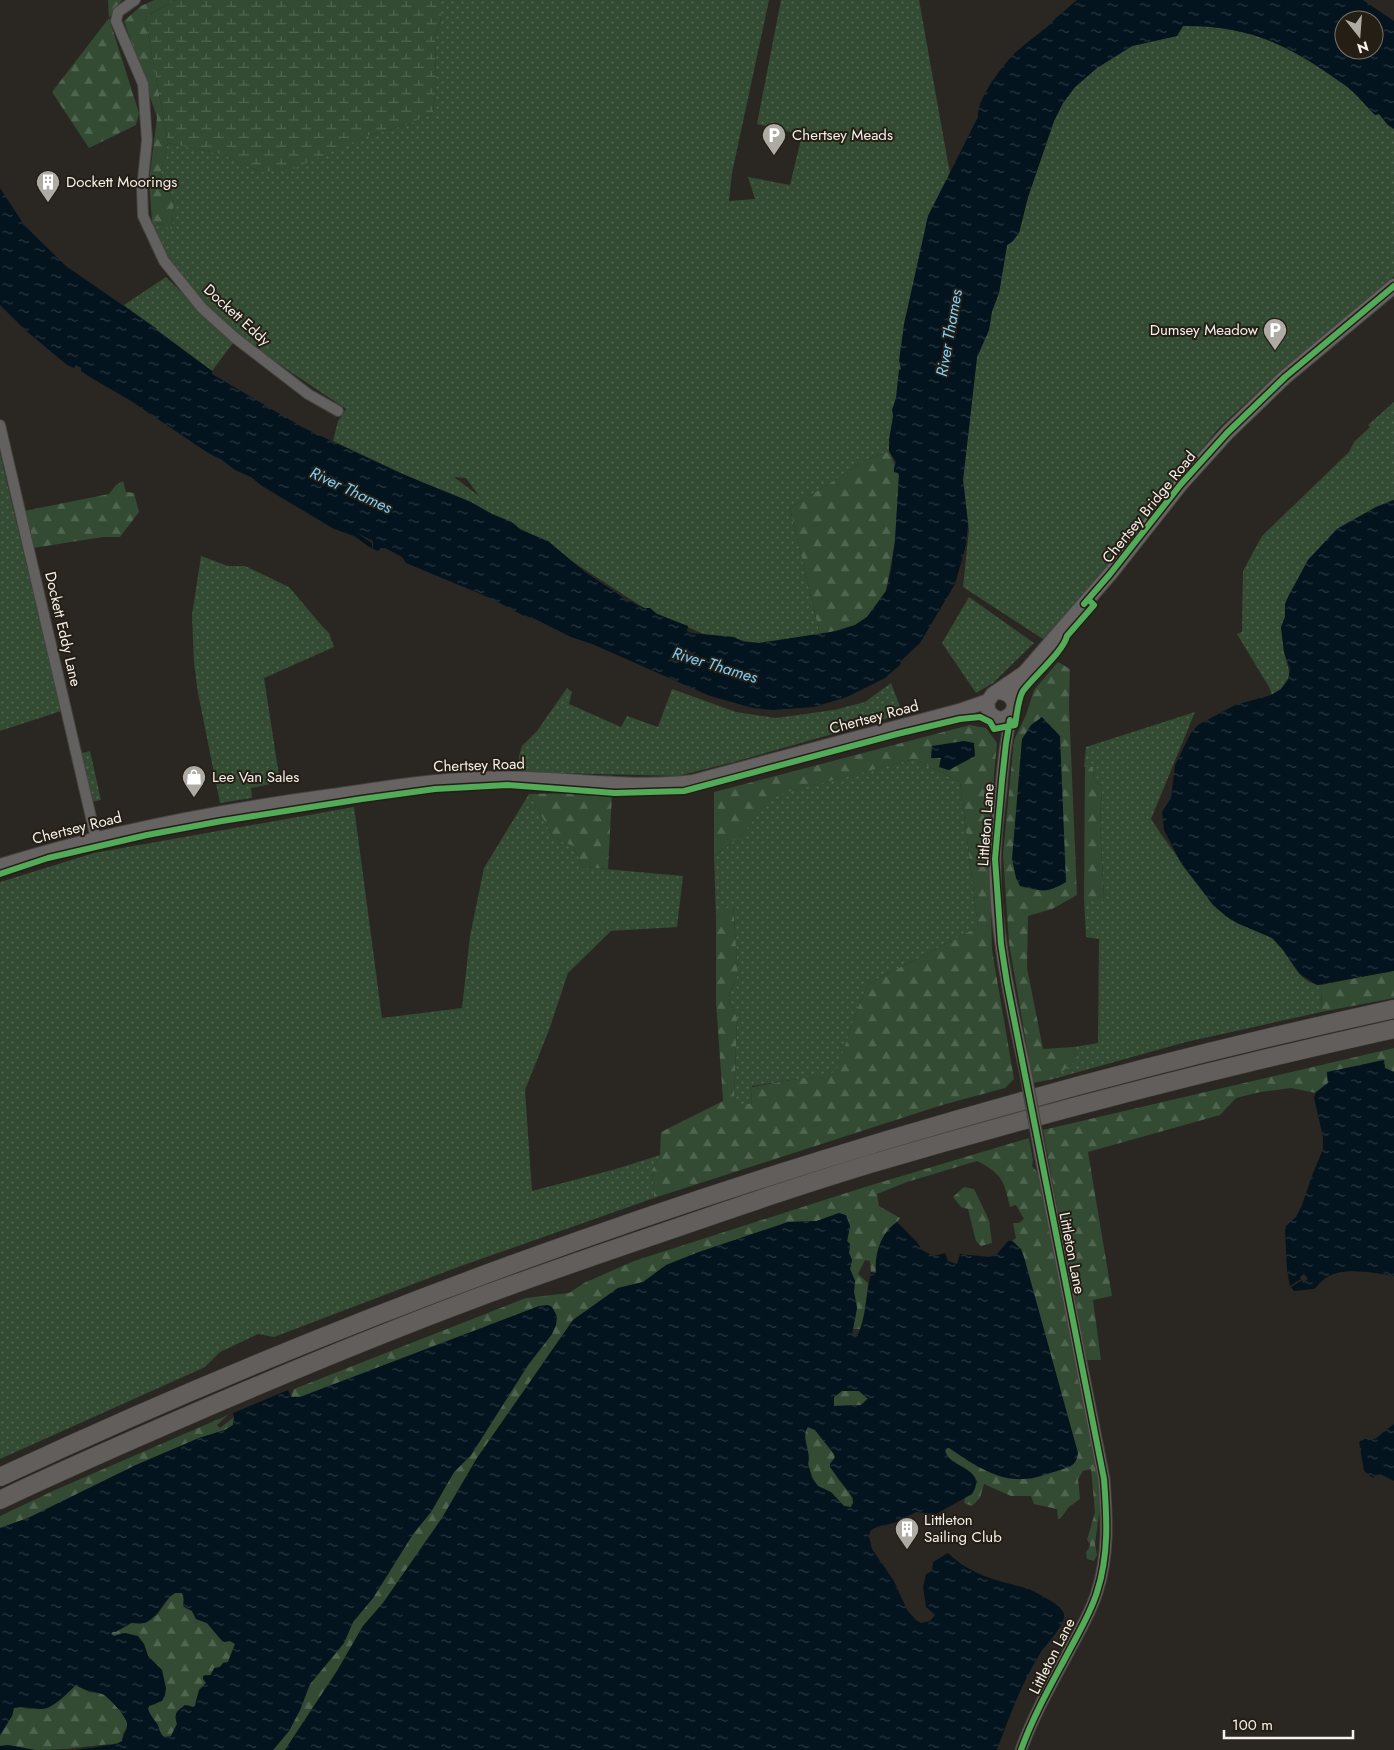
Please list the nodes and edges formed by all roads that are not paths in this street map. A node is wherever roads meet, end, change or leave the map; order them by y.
1 (135, 0) edge
2 (1394, 286) edge
3 (338, 411) dead end
4 (0, 425) edge
5 (1025, 672) junction
6 (993, 706) junction
7 (1013, 706) junction
8 (1006, 743) junction
9 (96, 839) junction
10 (0, 866) edge
11 (1394, 1009) edge
12 (1394, 1029) edge
13 (0, 1477) edge
14 (0, 1500) edge
15 (1022, 1750) edge

1 - 3 street, Dockett Eddy
2 - 5 main road, Chertsey Bridge Road
4 - 9 street, Dockett Eddy Lane
5 - 6 main road, Chertsey Bridge Road
5 - 7 main road, Chertsey Bridge Road
6 - 7 main road
6 - 7 main road
6 - 8 street
6 - 9 main road, Chertsey Road
7 - 8 street, Littleton Lane
8 - 15 street, Littleton Lane, bridge
9 - 10 main road, Chertsey Road
11 - 13 highway
12 - 14 highway

